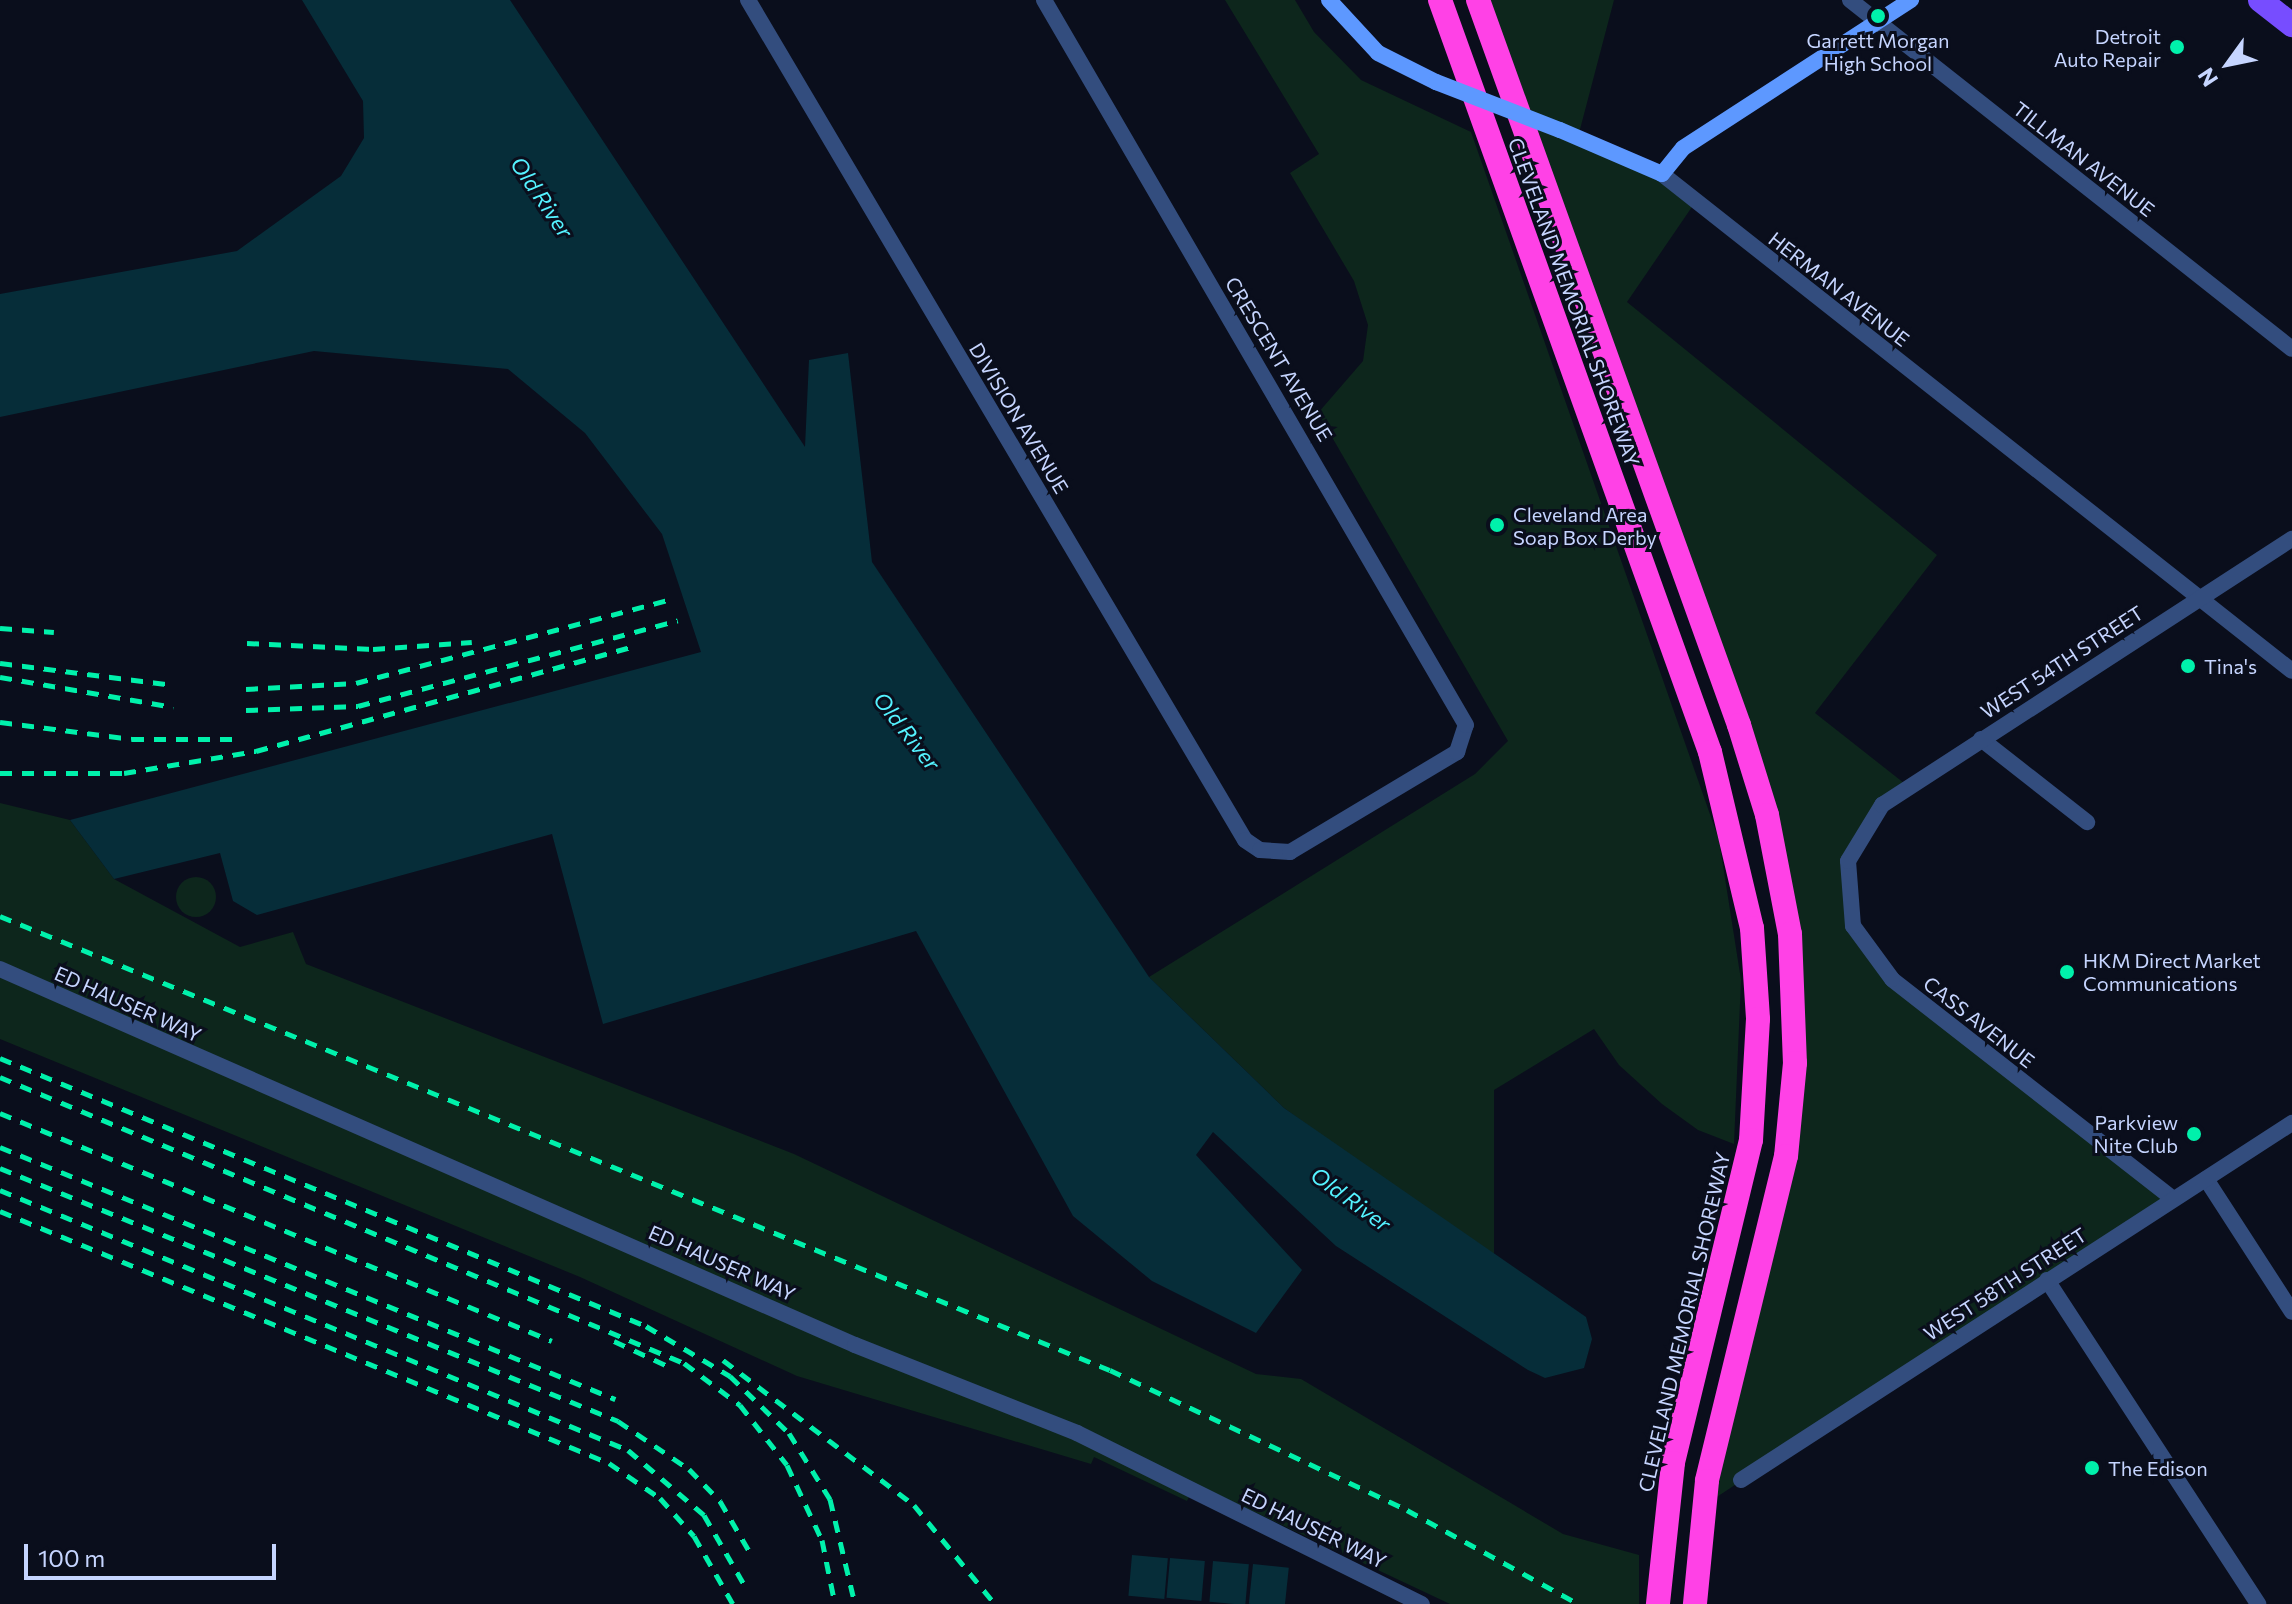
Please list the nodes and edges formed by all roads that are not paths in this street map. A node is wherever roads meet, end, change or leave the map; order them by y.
1 (748, 0) edge
2 (1044, 0) edge
3 (1329, 0) edge
4 (1440, 0) edge
5 (1478, 0) edge
6 (1850, 0) edge
7 (1911, 0) edge
8 (2260, 0) edge
9 (1878, 21) junction
10 (2292, 25) edge
11 (1662, 174) junction
12 (2292, 349) edge
13 (2292, 539) edge
14 (2197, 598) junction
15 (2292, 671) edge
16 (1981, 739) junction
17 (1462, 743) joint
18 (2087, 822) dead end
19 (1862, 830) joint
20 (0, 969) edge
21 (2292, 1123) edge
22 (2206, 1179) junction
23 (2172, 1198) junction
24 (2047, 1280) junction
25 (2292, 1312) edge
26 (1741, 1480) dead end
27 (1422, 1604) edge
28 (1658, 1604) edge
29 (1695, 1604) edge
30 (2258, 1604) edge

1 - 17 street, DIVISION AVENUE
2 - 17 street, CRESCENT AVENUE
3 - 11 street, HERMAN AVENUE, bridge
4 - 28 highway, CLEVELAND MEMORIAL SHOREWAY
5 - 29 highway, CLEVELAND MEMORIAL SHOREWAY
6 - 9 street, TILLMAN AVENUE
7 - 9 street
8 - 10 main road
9 - 11 street
9 - 12 street, TILLMAN AVENUE
11 - 14 street, HERMAN AVENUE
13 - 14 street, WEST 54TH STREET
14 - 15 street, HERMAN AVENUE
14 - 16 street, WEST 54TH STREET
16 - 18 street
16 - 19 street, WEST 54TH STREET
19 - 23 street, CASS AVENUE
20 - 27 street, ED HAUSER WAY
21 - 22 street, WEST 58TH STREET
22 - 23 street, WEST 58TH STREET
22 - 25 street
23 - 24 street, WEST 58TH STREET
24 - 26 street, WEST 58TH STREET
24 - 30 street

